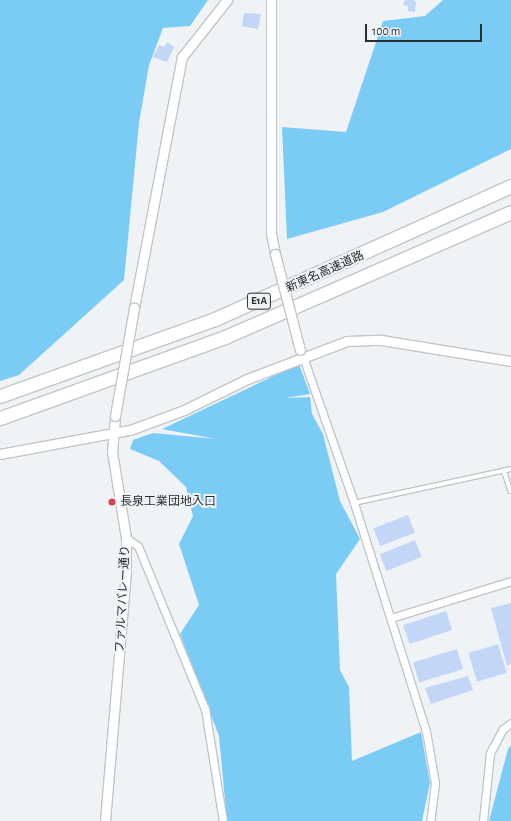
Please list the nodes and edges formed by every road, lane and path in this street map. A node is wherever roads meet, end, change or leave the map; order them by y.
1 (227, 0) edge
2 (271, 0) edge
3 (511, 186) edge
4 (511, 212) edge
5 (302, 353) junction
6 (511, 361) edge
7 (0, 396) edge
8 (0, 418) edge
9 (113, 435) junction
10 (0, 454) edge
11 (511, 469) edge
12 (504, 470) junction
13 (511, 491) edge
14 (354, 503) junction
15 (126, 538) junction
16 (511, 581) edge
17 (391, 618) junction
18 (511, 723) edge
19 (105, 821) edge
20 (223, 821) edge
21 (430, 821) edge
22 (483, 821) edge

1 - 9 street, ファルマバレー通り, bridge
2 - 5 street, bridge
3 - 7 highway, 新東名高速道路 / E1A
4 - 8 highway, 新東名高速道路 / E1A
5 - 6 street
5 - 9 street
5 - 14 street
9 - 10 street
9 - 15 street, ファルマバレー通り
11 - 12 lane
12 - 13 lane
12 - 14 lane
14 - 17 street
15 - 19 street, ファルマバレー通り
15 - 20 street
16 - 17 street
17 - 21 street
18 - 22 street

